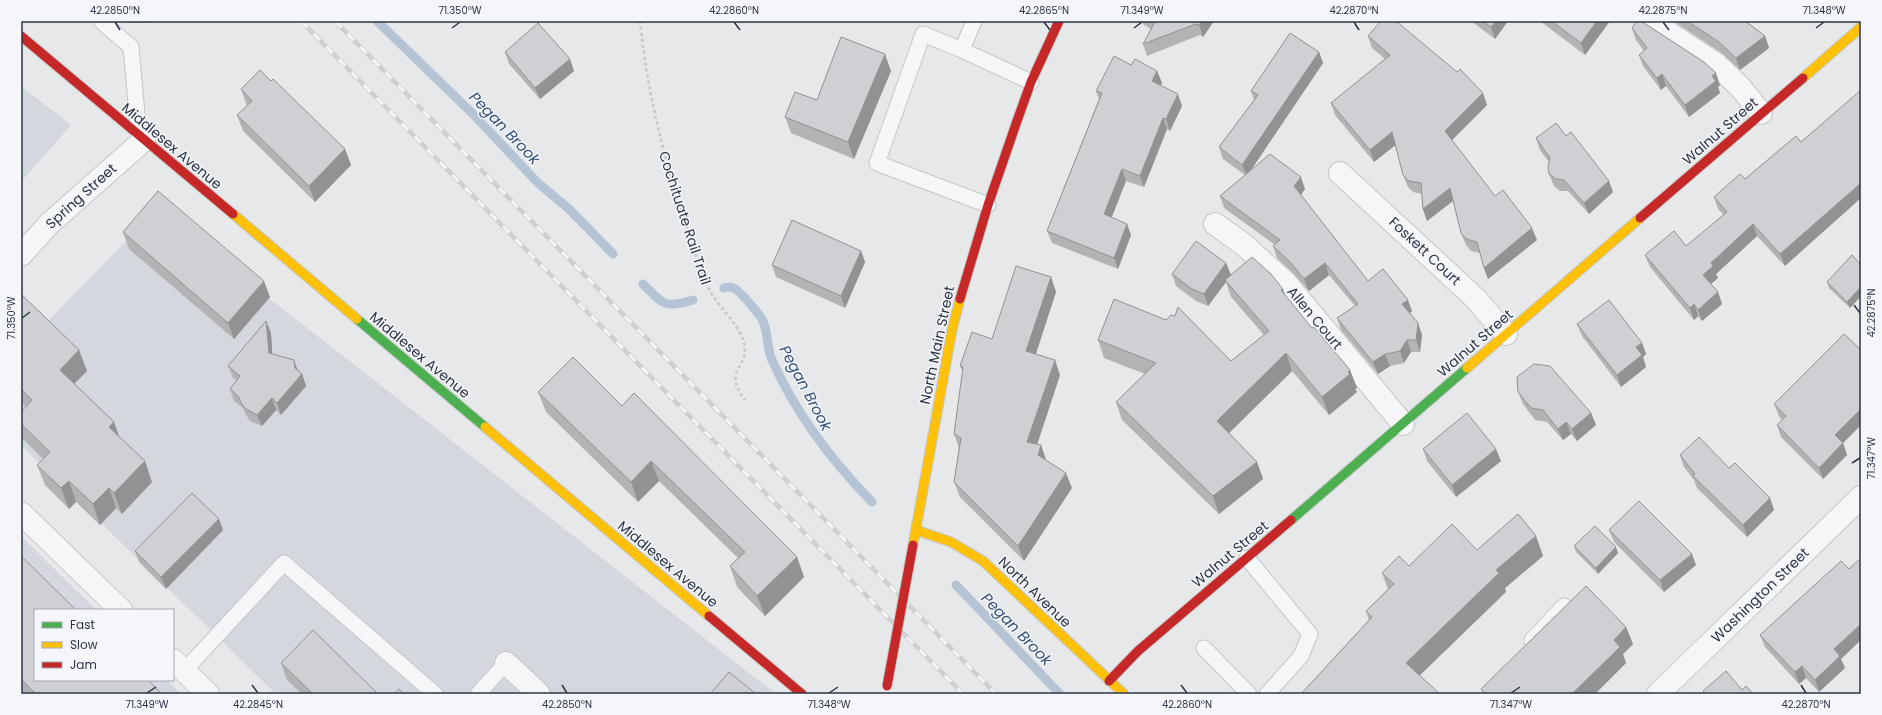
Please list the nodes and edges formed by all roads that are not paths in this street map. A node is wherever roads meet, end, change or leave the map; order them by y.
1 (101, 21) edge
2 (974, 21) edge
3 (1059, 21) edge
4 (1650, 21) edge
5 (1861, 27) edge
6 (21, 36) edge
7 (962, 50) junction
8 (1032, 82) junction
9 (1761, 113) junction
10 (141, 138) junction
11 (1340, 173) dead end
12 (988, 205) junction
13 (1215, 224) dead end
14 (21, 255) edge
15 (1506, 334) junction
16 (1403, 424) junction
17 (1861, 497) edge
18 (21, 513) edge
19 (916, 530) junction
20 (1246, 558) junction
21 (1564, 606) edge
22 (120, 609) edge
23 (1204, 648) dead end
24 (1522, 650) edge
25 (506, 663) joint
26 (179, 666) edge
27 (1109, 681) junction
28 (886, 690) edge
29 (208, 694) edge
30 (435, 694) edge
31 (478, 694) edge
32 (539, 694) edge
33 (802, 694) edge
34 (1124, 694) edge
35 (1249, 694) edge
36 (1267, 694) edge
37 (1658, 694) edge

1 - 10 lane
2 - 7 lane
3 - 8 street, North Main Street
4 - 9 street
5 - 9 street, Walnut Street
6 - 10 street, Middlesex Avenue
7 - 8 lane
7 - 12 lane
8 - 12 street, North Main Street
9 - 15 street, Walnut Street
10 - 14 street, Spring Street
10 - 33 street, Middlesex Avenue
11 - 15 street, Foskett Court
12 - 19 street, North Main Street
13 - 16 street, Allen Court
15 - 16 street, Walnut Street
16 - 20 street, Walnut Street
17 - 37 street, Washington Street
18 - 22 street
19 - 27 street, North Avenue
19 - 28 street, North Main Street, bridge
20 - 27 street, Walnut Street
20 - 36 lane
21 - 24 lane
23 - 35 lane
25 - 31 lane
25 - 32 street
26 - 29 street
26 - 30 lane
27 - 34 street, North Avenue

